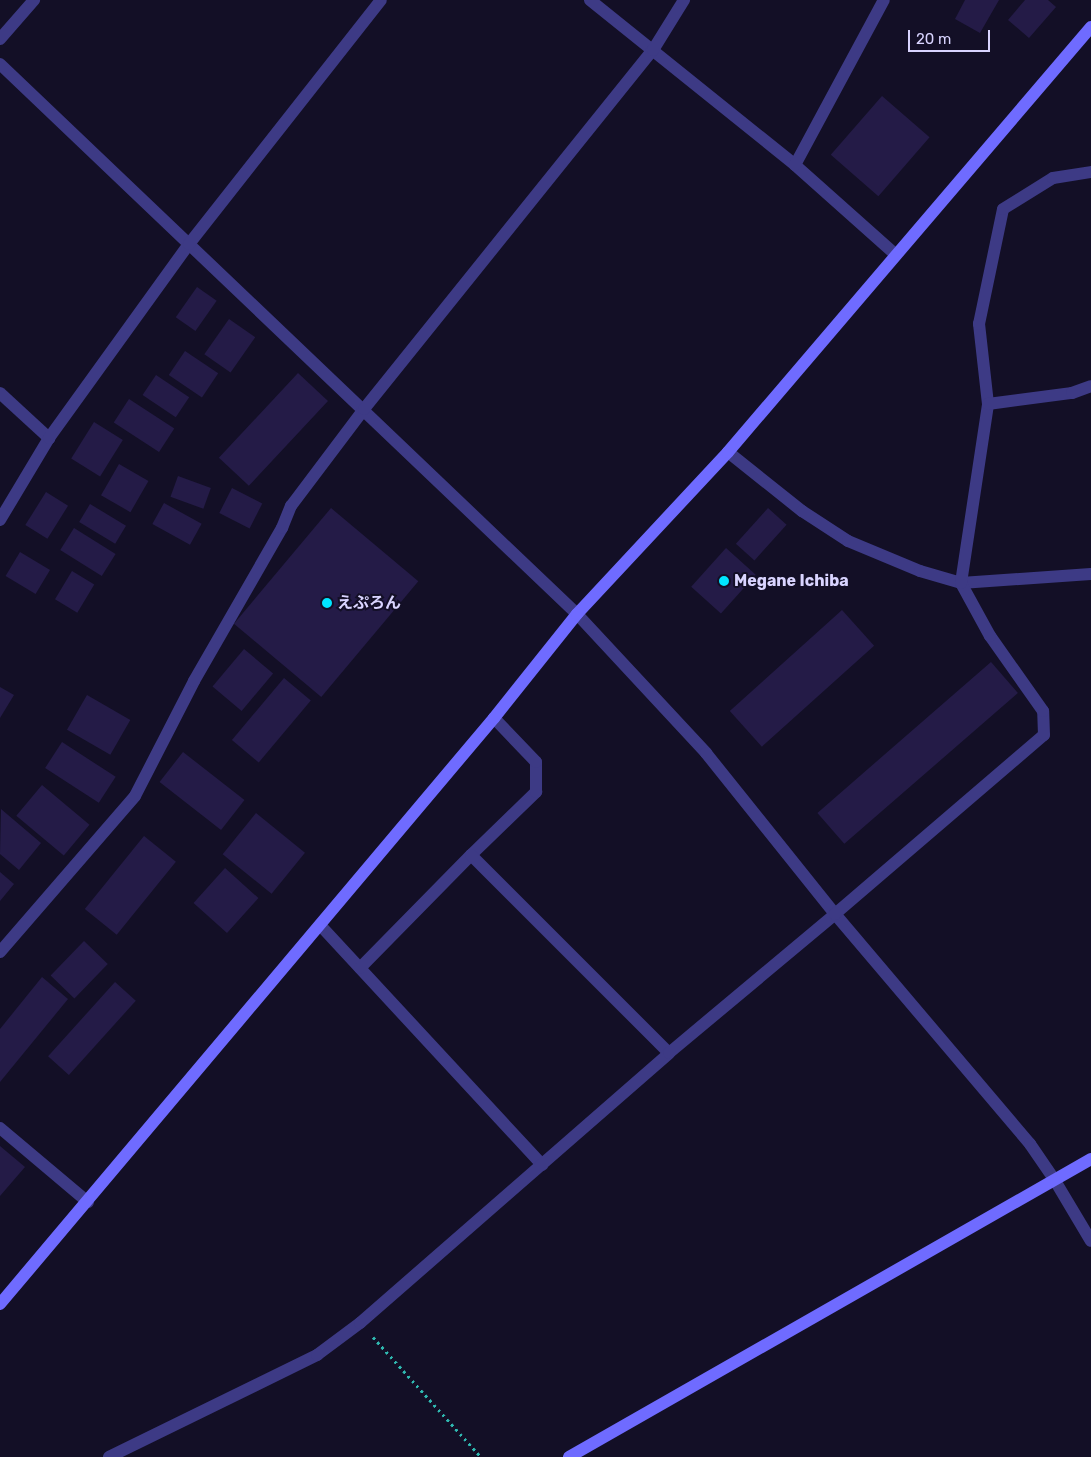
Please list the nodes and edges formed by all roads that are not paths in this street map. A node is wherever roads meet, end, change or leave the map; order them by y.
1 (34, 0) edge
2 (381, 0) edge
3 (590, 0) edge
4 (684, 0) edge
5 (884, 0) edge
6 (1091, 27) edge
7 (0, 39) edge
8 (653, 50) junction
9 (0, 64) edge
10 (795, 165) junction
11 (1091, 172) edge
12 (189, 244) junction
13 (896, 255) junction
14 (1091, 386) edge
15 (0, 393) edge
16 (988, 404) junction
17 (364, 409) junction
18 (49, 438) junction
19 (728, 452) junction
20 (0, 520) edge
21 (1091, 574) edge
22 (961, 583) junction
23 (577, 614) junction
24 (494, 718) junction
25 (472, 855) junction
26 (835, 914) junction
27 (320, 926) junction
28 (0, 952) edge
29 (360, 968) junction
30 (669, 1053) junction
31 (0, 1128) edge
32 (1091, 1158) edge
33 (542, 1164) junction
34 (1054, 1178) junction
35 (88, 1202) junction
36 (1091, 1241) edge
37 (0, 1304) edge
38 (108, 1457) edge
39 (569, 1457) edge

1 - 7 street
2 - 12 street
3 - 8 street
4 - 8 street
5 - 10 street
6 - 13 street
8 - 10 street
8 - 17 street
9 - 12 street
10 - 13 street
11 - 16 street
12 - 17 street
12 - 18 street
13 - 19 street
14 - 16 street
15 - 18 street
16 - 22 street
17 - 23 street
17 - 28 street
18 - 20 street
19 - 22 street
19 - 23 street
21 - 22 street
22 - 26 street
23 - 24 street
23 - 26 street
24 - 25 street
24 - 27 street
25 - 29 street
25 - 30 street
26 - 30 street
26 - 34 street
27 - 29 street
27 - 35 street
29 - 33 street
30 - 33 street
31 - 35 street
32 - 34 street
33 - 38 street
34 - 36 street
34 - 39 street
35 - 37 street

